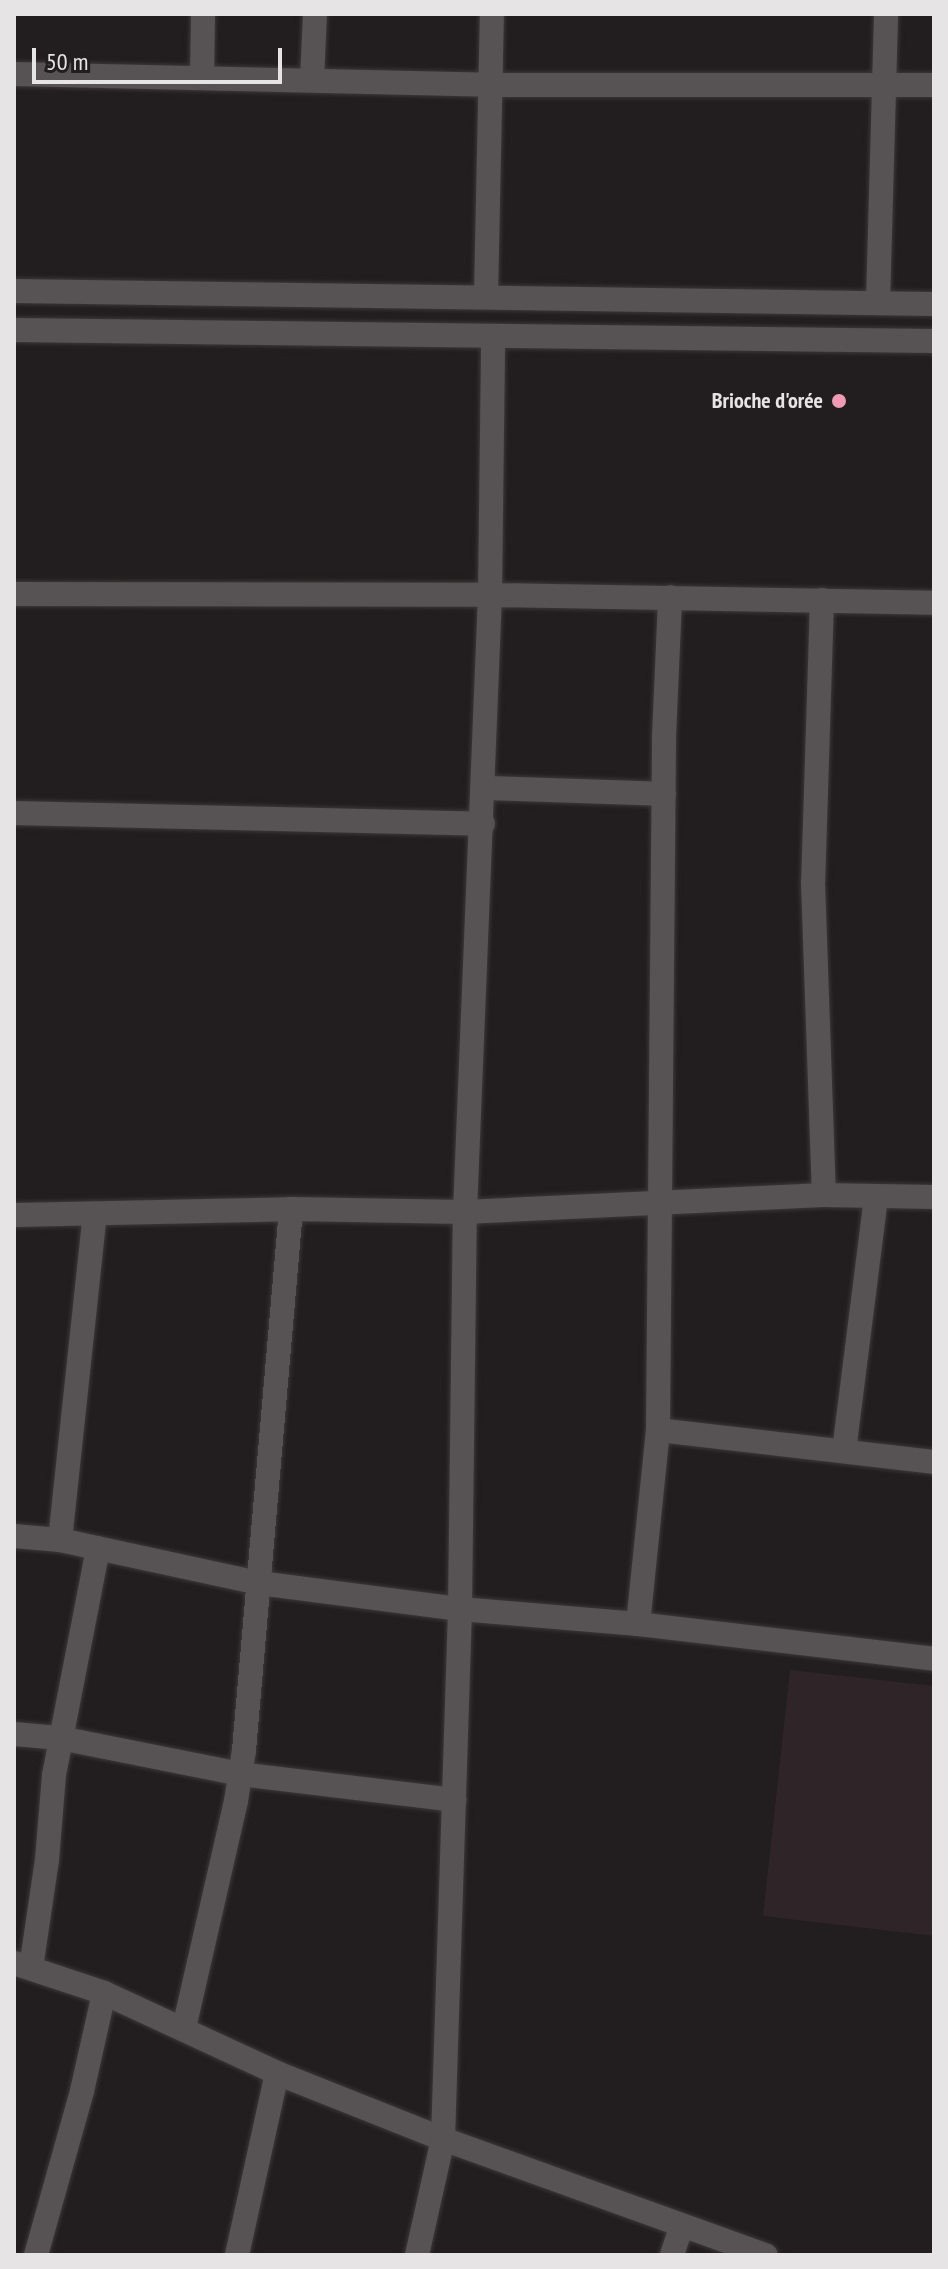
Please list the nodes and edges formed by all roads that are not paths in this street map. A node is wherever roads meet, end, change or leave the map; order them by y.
1 (203, 14) edge
2 (315, 14) edge
3 (492, 14) edge
4 (886, 14) edge
5 (14, 74) edge
6 (202, 78) junction
7 (312, 80) junction
8 (883, 84) junction
9 (489, 85) junction
10 (934, 85) edge
11 (14, 291) edge
12 (486, 296) junction
13 (878, 303) junction
14 (934, 304) edge
15 (14, 330) edge
16 (493, 338) junction
17 (934, 341) edge
18 (14, 594) edge
19 (490, 595) junction
20 (670, 597) junction
21 (822, 600) junction
22 (934, 603) edge
23 (485, 788) junction
24 (664, 794) junction
25 (14, 813) edge
26 (483, 824) junction
27 (824, 1195) junction
28 (934, 1197) edge
29 (876, 1199) junction
30 (657, 1202) junction
31 (291, 1209) junction
32 (465, 1212) junction
33 (95, 1214) junction
34 (14, 1215) edge
35 (658, 1430) junction
36 (844, 1451) junction
37 (934, 1462) edge
38 (14, 1536) edge
39 (60, 1540) junction
40 (98, 1548) junction
41 (259, 1583) junction
42 (460, 1609) junction
43 (638, 1624) junction
44 (934, 1659) edge
45 (14, 1734) edge
46 (60, 1738) junction
47 (240, 1774) junction
48 (454, 1800) junction
49 (23, 1965) edge
50 (104, 1993) junction
51 (184, 2028) junction
52 (277, 2073) junction
53 (443, 2139) junction
54 (681, 2227) junction
55 (36, 2255) edge
56 (237, 2255) edge
57 (417, 2255) edge
58 (672, 2255) edge
59 (766, 2255) edge

1 - 6 street
2 - 7 street
3 - 9 street
4 - 8 street
5 - 6 street
6 - 7 street
7 - 9 street
8 - 9 street
8 - 10 street
8 - 13 street
9 - 12 street
11 - 12 street
12 - 13 street
13 - 14 street
15 - 16 street
16 - 17 street
16 - 19 street
18 - 19 street
19 - 20 street
19 - 23 street
20 - 21 street
20 - 24 street
21 - 22 street
21 - 27 street
23 - 24 street
23 - 26 street
24 - 30 street
25 - 26 street
26 - 32 street
27 - 29 street
27 - 30 street
28 - 29 street
29 - 36 street
30 - 32 street
30 - 35 street
31 - 32 street
31 - 33 street
31 - 41 street
32 - 42 street
33 - 34 street
33 - 39 street
35 - 36 street
35 - 43 street
36 - 37 street
38 - 39 street
39 - 40 street
40 - 41 street
40 - 46 street
41 - 42 street
41 - 47 street
42 - 43 street
42 - 48 street
43 - 44 street
45 - 46 street
46 - 47 street
46 - 49 street
47 - 48 street
47 - 51 street
48 - 53 street
49 - 50 street
50 - 51 street
50 - 55 street
51 - 52 street
52 - 53 street
52 - 56 street
53 - 54 street
53 - 57 street
54 - 58 street
54 - 59 street

